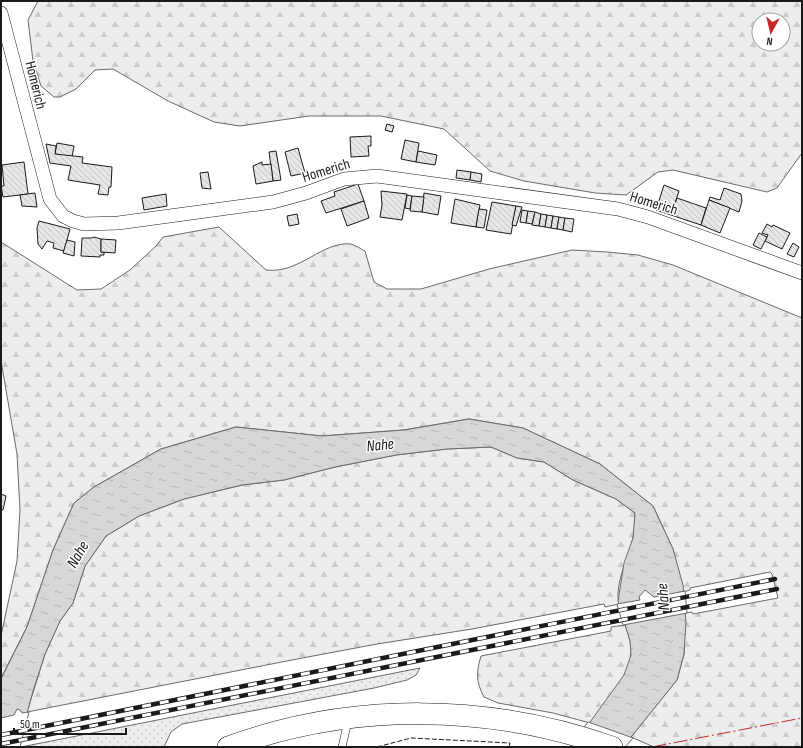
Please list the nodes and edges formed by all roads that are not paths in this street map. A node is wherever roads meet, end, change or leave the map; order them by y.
1 (1, 13) edge
2 (802, 273) edge
3 (349, 717) junction
4 (228, 747) edge
5 (342, 747) edge
6 (612, 747) edge

1 - 2 street, Homerich
3 - 4 main road
3 - 5 lane
3 - 6 main road

